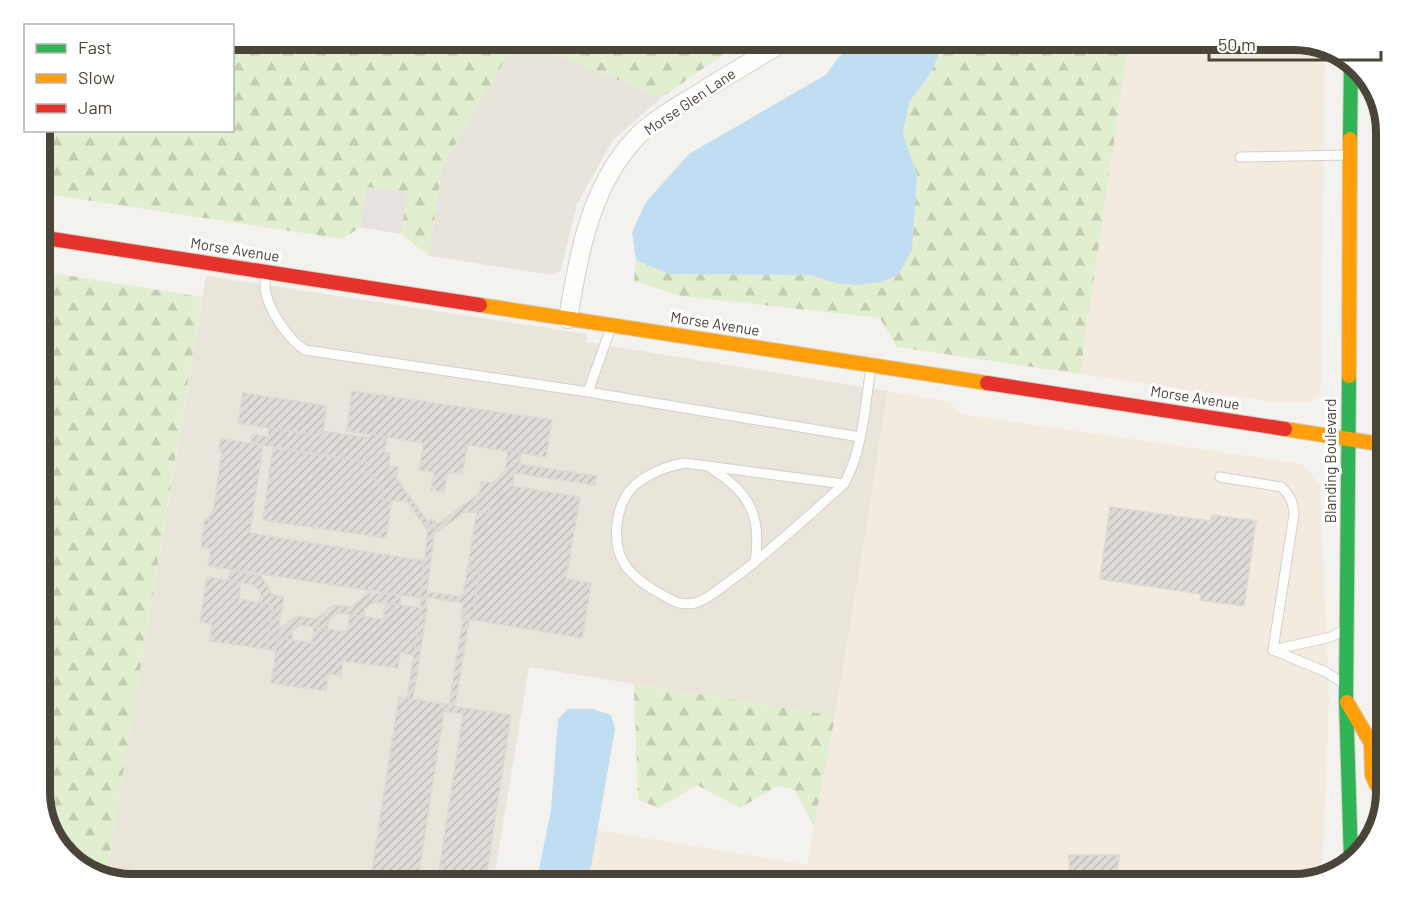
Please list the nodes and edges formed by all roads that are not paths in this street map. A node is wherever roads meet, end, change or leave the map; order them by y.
1 (772, 49) edge
2 (1351, 74) edge
3 (1350, 155) junction
4 (1240, 157) dead end
5 (50, 239) edge
6 (266, 272) junction
7 (568, 319) junction
8 (611, 325) junction
9 (871, 365) junction
10 (588, 392) junction
11 (860, 437) junction
12 (1348, 439) junction
13 (1375, 443) edge
14 (708, 466) junction
15 (1220, 477) dead end
16 (844, 484) junction
17 (755, 562) junction
18 (1347, 628) junction
19 (1273, 650) junction
20 (1346, 693) junction
21 (1375, 782) edge
22 (1351, 849) edge

1 - 7 street, Morse Glen Lane
2 - 3 street, Blanding Boulevard
3 - 4 lane
3 - 12 street, Blanding Boulevard
5 - 6 street, Morse Avenue
6 - 7 street, Morse Avenue
6 - 10 lane
7 - 8 street, Morse Avenue
8 - 9 street, Morse Avenue
8 - 10 lane
9 - 11 lane
9 - 12 street, Morse Avenue
10 - 11 lane
11 - 16 lane
12 - 13 street, Morse Avenue
12 - 18 street, Blanding Boulevard
14 - 16 lane
14 - 17 lane
14 - 17 lane
15 - 19 lane
16 - 17 lane
18 - 19 lane
18 - 20 street, Blanding Boulevard
19 - 20 lane
20 - 21 street
20 - 22 street, Blanding Boulevard

